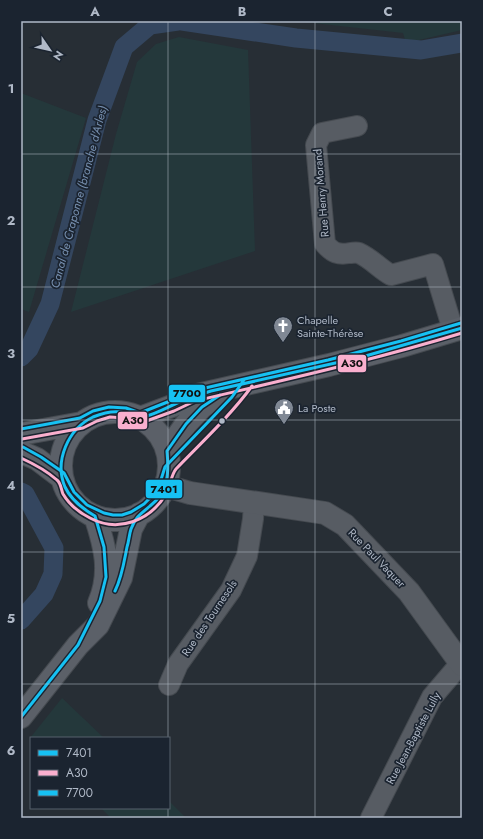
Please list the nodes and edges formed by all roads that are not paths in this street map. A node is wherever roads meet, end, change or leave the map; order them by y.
1 (357, 126) dead end
2 (458, 329) edge
3 (236, 386) junction
4 (140, 418) junction
5 (82, 423) junction
6 (21, 434) edge
7 (167, 451) junction
8 (21, 452) edge
9 (62, 478) junction
10 (167, 482) junction
11 (254, 502) junction
12 (139, 514) junction
13 (95, 516) junction
14 (78, 645) junction
15 (461, 664) edge
16 (169, 686) dead end
17 (21, 718) edge
18 (371, 818) edge

1 - 2 street, Rue Henry Morand
2 - 3 main road
3 - 4 main road
3 - 7 main road
4 - 5 main road
4 - 7 main road
5 - 6 main road
5 - 9 main road
7 - 10 main road
8 - 9 main road
9 - 13 main road
10 - 11 street, Rue Paul Vaquer
10 - 12 main road
11 - 15 street, Rue Paul Vaquer
11 - 16 street, Rue des Tournesols
12 - 13 main road
12 - 14 main road
13 - 14 main road
14 - 17 main road
15 - 18 street, Rue Jean-Baptiste Lully

